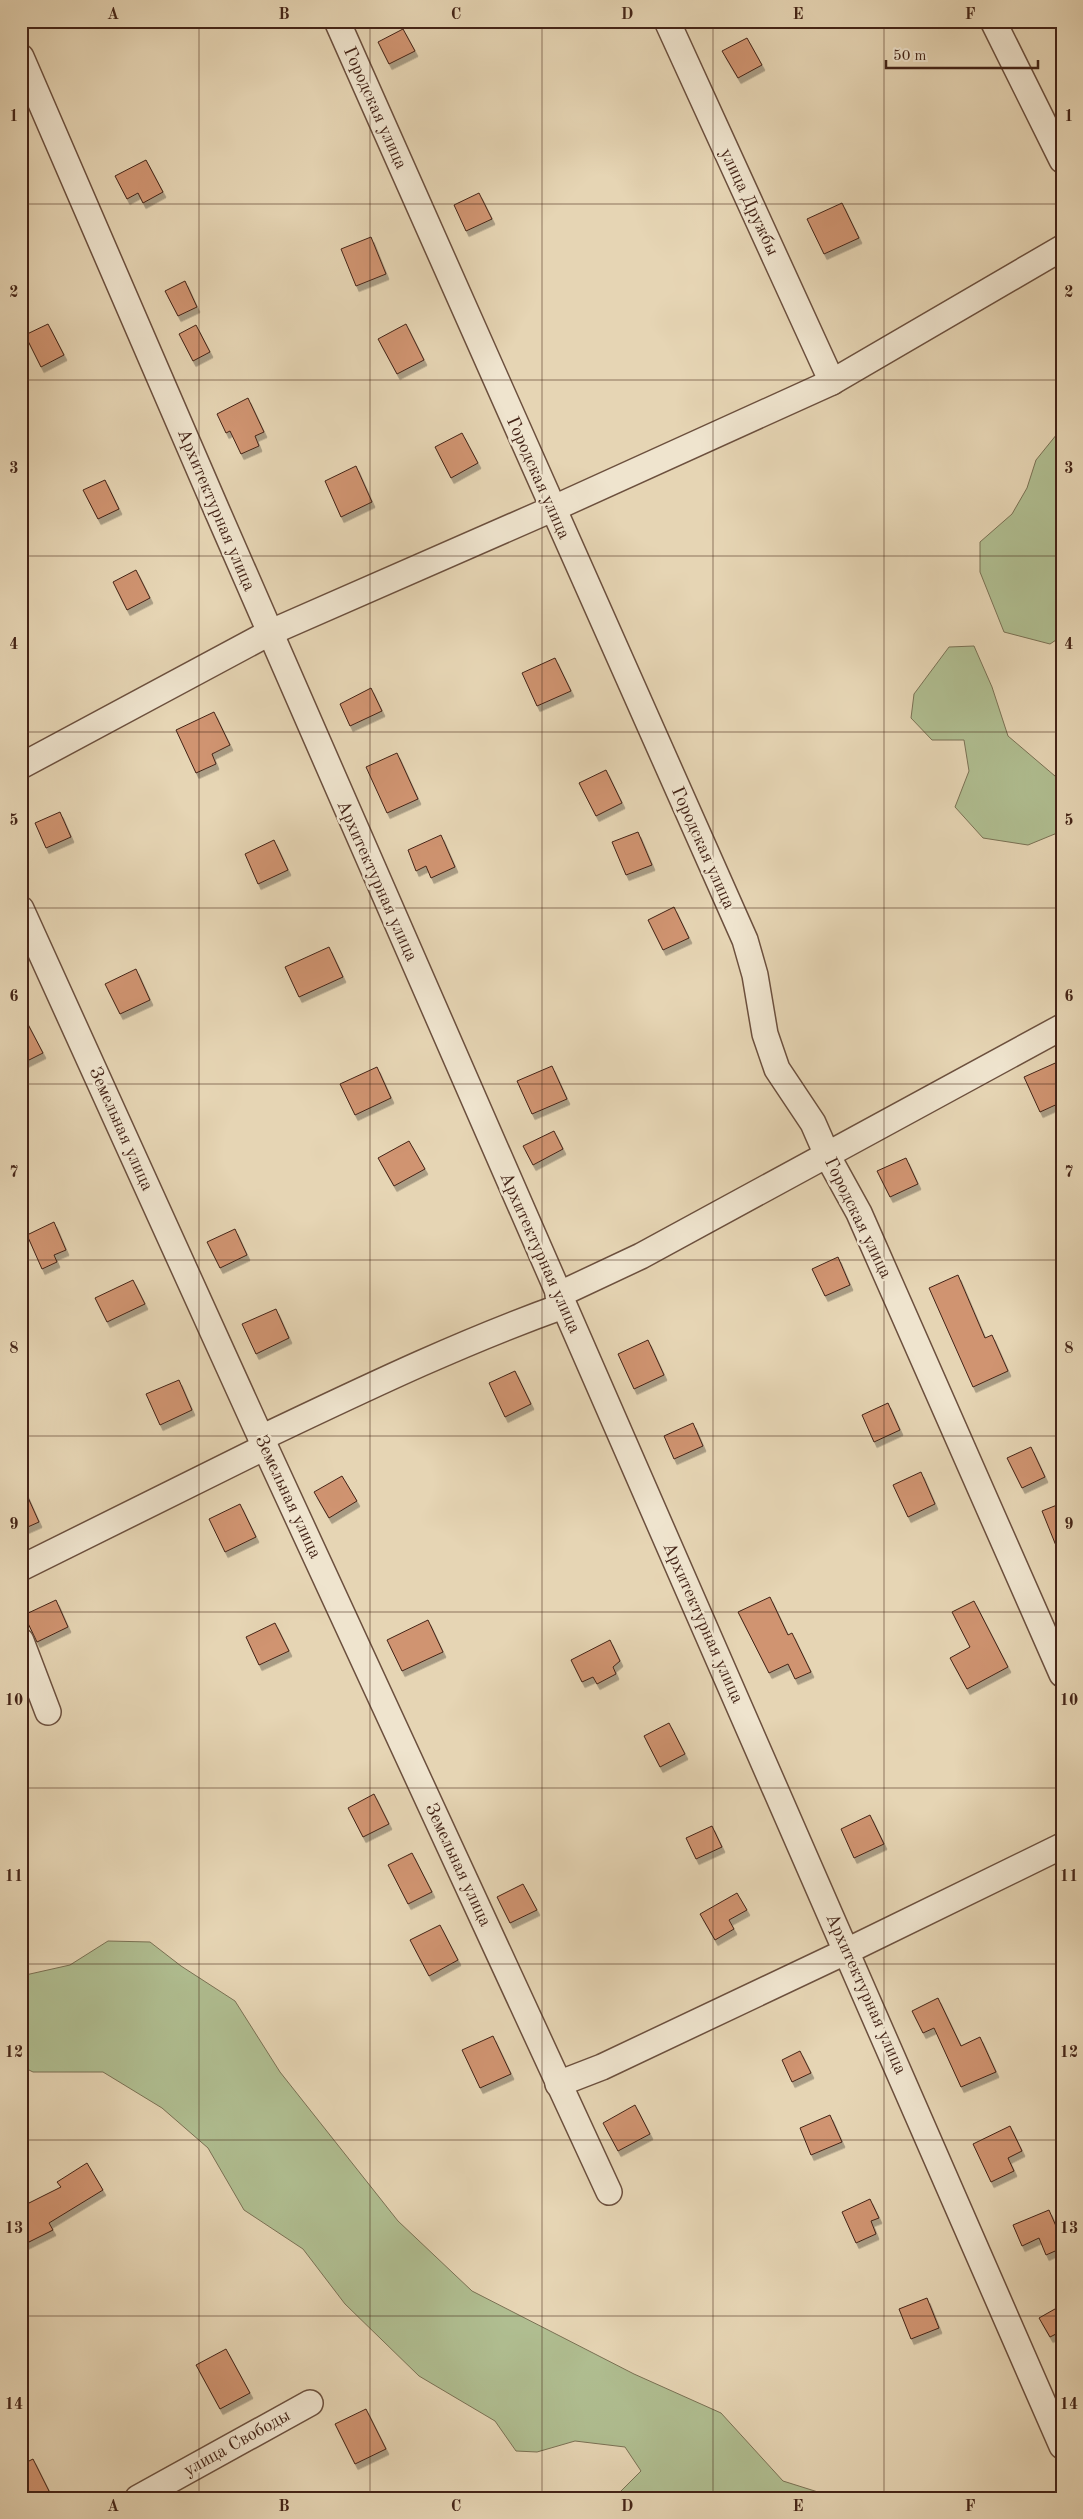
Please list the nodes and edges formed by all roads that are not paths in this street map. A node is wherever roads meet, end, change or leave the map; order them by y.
1 (337, 21) edge
2 (666, 21) edge
3 (993, 21) edge
4 (21, 57) edge
5 (1062, 160) edge
6 (1062, 248) edge
7 (832, 382) junction
8 (552, 510) junction
9 (269, 633) junction
10 (21, 766) edge
11 (21, 909) edge
12 (1062, 1027) edge
13 (827, 1156) junction
14 (560, 1301) junction
15 (263, 1442) junction
16 (21, 1568) edge
17 (21, 1641) edge
18 (1062, 1674) edge
19 (48, 1712) dead end
20 (1062, 1846) edge
21 (847, 1951) junction
22 (558, 2084) junction
23 (609, 2192) dead end
24 (310, 2403) dead end
25 (1062, 2446) edge
26 (138, 2498) edge

1 - 8 street, Городская улица
2 - 7 street, улица Дружбы
3 - 5 street
4 - 9 street, Архитектурная улица
6 - 7 street
7 - 8 street
8 - 9 street
8 - 13 street, Городская улица
9 - 10 street
9 - 14 street, Архитектурная улица
11 - 15 street, Земельная улица
12 - 13 street
13 - 14 street
13 - 18 street, Городская улица
14 - 15 street
14 - 21 street, Архитектурная улица
15 - 16 street
15 - 22 street, Земельная улица
17 - 19 street
20 - 21 street
21 - 22 street
21 - 25 street, Архитектурная улица
22 - 23 street, Земельная улица
24 - 26 street, улица Свободы

